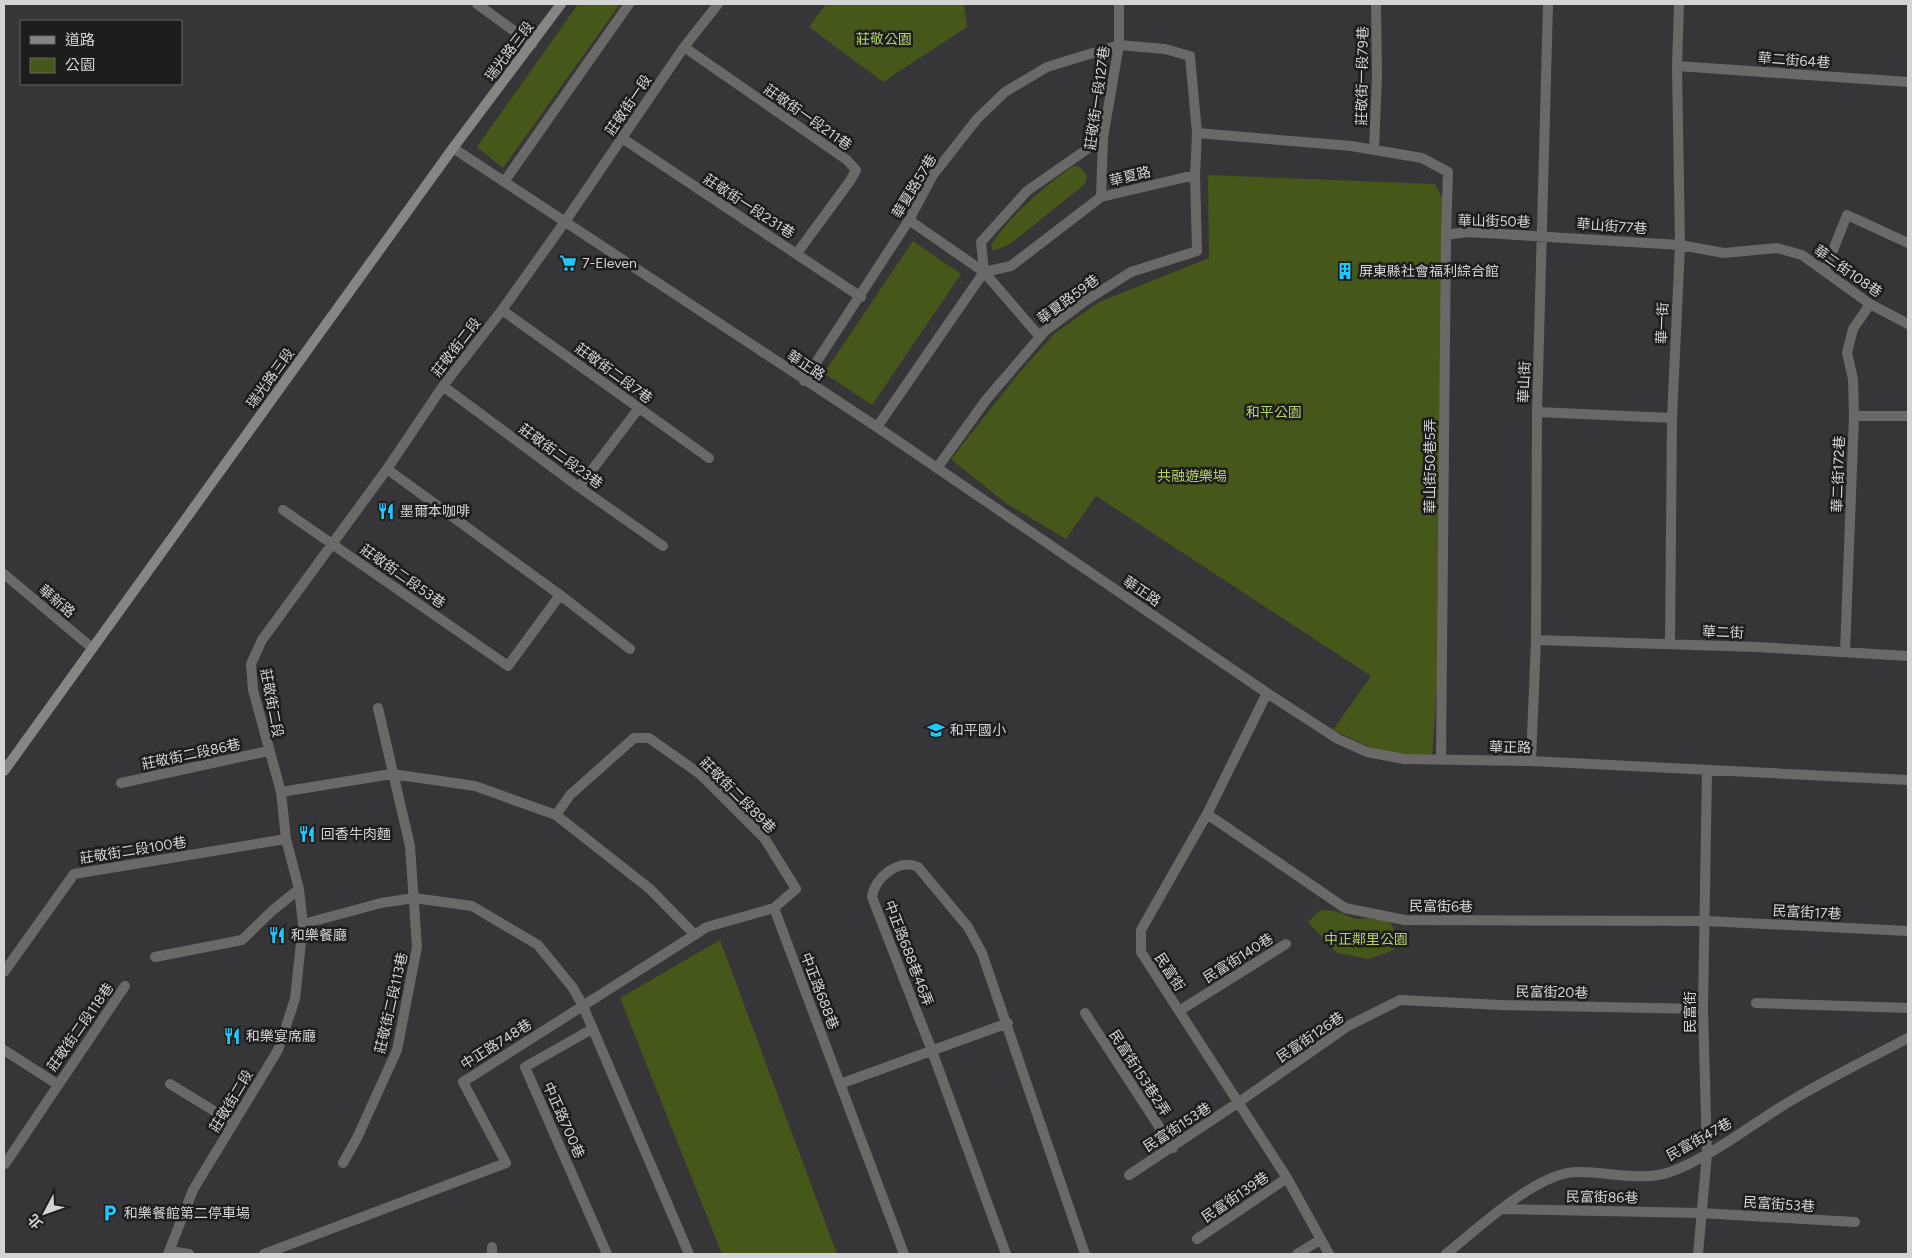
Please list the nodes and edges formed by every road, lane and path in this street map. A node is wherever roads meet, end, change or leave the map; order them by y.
1 (477, 4) edge
2 (561, 4) edge
3 (630, 4) edge
4 (718, 4) edge
5 (1119, 4) edge
6 (1376, 4) edge
7 (1548, 4) edge
8 (1679, 4) edge
9 (532, 44) junction
10 (1119, 45) junction
11 (684, 47) junction
12 (1677, 66) junction
13 (1908, 82) edge
14 (1197, 133) junction
15 (622, 138) junction
16 (1102, 138) junction
17 (453, 148) junction
18 (1374, 150) junction
19 (1195, 174) junction
20 (504, 182) junction
21 (1101, 197) junction
22 (909, 220) junction
23 (564, 223) junction
24 (1446, 235) junction
25 (1542, 236) junction
26 (1908, 242) edge
27 (1680, 244) junction
28 (796, 253) junction
29 (1825, 270) junction
30 (984, 272) junction
31 (861, 297) junction
32 (1870, 304) junction
33 (502, 310) junction
34 (1908, 324) edge
35 (1040, 337) junction
36 (804, 380) junction
37 (443, 386) junction
38 (639, 408) junction
39 (1537, 412) junction
40 (1854, 416) junction
41 (1908, 416) edge
42 (1672, 418) junction
43 (877, 427) junction
44 (709, 458) dead end
45 (937, 468) junction
46 (387, 469) junction
47 (579, 487) junction
48 (283, 510) dead end
49 (332, 543) junction
50 (663, 546) dead end
51 (4, 574) edge
52 (560, 595) junction
53 (1536, 640) junction
54 (1670, 644) junction
55 (92, 648) junction
56 (630, 649) dead end
57 (1845, 652) junction
58 (1908, 656) edge
59 (1266, 693) junction
60 (378, 708) dead end
61 (268, 751) junction
62 (1441, 759) junction
63 (1530, 761) junction
64 (1707, 770) junction
65 (4, 771) edge
66 (392, 774) junction
67 (1908, 780) edge
68 (121, 783) dead end
69 (281, 792) junction
70 (1207, 814) junction
71 (556, 815) junction
72 (286, 839) junction
73 (796, 888) joint
74 (299, 889) junction
75 (414, 898) junction
76 (774, 908) junction
77 (1705, 921) junction
78 (304, 924) junction
79 (1908, 931) edge
80 (695, 935) junction
81 (1286, 944) dead end
82 (155, 957) dead end
83 (4, 972) edge
84 (125, 986) dead end
85 (1400, 1000) joint
86 (1756, 1003) dead end
87 (582, 1006) junction
88 (1908, 1008) edge
89 (1703, 1009) junction
90 (1179, 1011) junction
91 (1084, 1013) dead end
92 (1008, 1023) junction
93 (592, 1029) junction
94 (1908, 1038) edge
95 (4, 1050) edge
96 (932, 1051) junction
97 (57, 1084) junction
98 (170, 1084) dead end
99 (840, 1084) junction
100 (1239, 1102) junction
101 (234, 1123) junction
102 (1172, 1148) junction
103 (1707, 1154) junction
104 (343, 1162) dead end
105 (5, 1164) edge
106 (1129, 1174) dead end
107 (1287, 1178) junction
108 (1502, 1209) junction
109 (1701, 1213) junction
110 (1855, 1222) dead end
111 (1197, 1239) dead end
112 (1320, 1240) junction
113 (169, 1253) edge
114 (189, 1254) edge
115 (264, 1254) edge
116 (607, 1254) edge
117 (690, 1254) edge
118 (904, 1254) edge
119 (1006, 1254) edge
120 (1085, 1254) edge
121 (1297, 1254) edge
122 (1329, 1254) edge
123 (1446, 1254) edge
124 (1698, 1254) edge

1 - 9 street
2 - 9 street, 瑞光路三段
3 - 20 street
4 - 11 street, 莊敬街一段
5 - 10 street, 莊敬街一段127巷
6 - 18 street, 莊敬街一段79巷
7 - 25 street, 華山街
8 - 12 street, 華一街
9 - 17 street, 瑞光路三段
10 - 14 street
10 - 16 street, 莊敬街一段127巷
10 - 22 street, 華夏路57巷
11 - 15 street, 莊敬街一段
11 - 28 street, 莊敬街一段211巷
12 - 13 street, 華二街64巷
12 - 27 street, 華一街
14 - 18 street
14 - 19 street
15 - 23 street, 莊敬街一段
15 - 28 street, 莊敬街一段231巷
16 - 21 street, 莊敬街一段127巷
16 - 30 street
17 - 20 street, 華正路
17 - 55 street, 瑞光路三段
18 - 24 street, 華山街50巷5弄
19 - 21 street, 華夏路
19 - 35 street, 華夏路59巷
20 - 23 street, 華正路
21 - 30 street, 華夏路
22 - 30 street
22 - 31 street, 華夏路57巷
23 - 33 street, 莊敬街二段
23 - 36 street, 華正路
24 - 25 street, 華山街50巷
24 - 62 street, 華山街50巷5弄
25 - 27 street, 華山街77巷
25 - 39 street, 華山街
26 - 29 street
27 - 29 street, 華二街108巷
27 - 42 street, 華一街
28 - 31 street, 莊敬街一段231巷
29 - 32 street, 華二街108巷
30 - 35 street
30 - 43 street
31 - 36 street, 華夏路57巷
32 - 34 street, 華二街108巷
32 - 40 street, 華二街172巷
33 - 37 street, 莊敬街二段
33 - 38 street, 莊敬街二段7巷
35 - 45 street, 華夏路59巷
36 - 43 street, 華正路
37 - 46 street, 莊敬街二段
37 - 47 street, 莊敬街二段23巷
38 - 44 street, 莊敬街二段7巷
38 - 47 street
39 - 42 street
39 - 53 street, 華山街
40 - 41 street
40 - 57 street, 華二街172巷
42 - 54 street, 華一街
43 - 45 street, 華正路
45 - 59 street, 華正路
46 - 49 street, 莊敬街二段
46 - 52 street
47 - 50 street, 莊敬街二段23巷
48 - 49 street, 莊敬街二段53巷
49 - 52 street, 莊敬街二段53巷
49 - 61 street, 莊敬街二段
51 - 55 street, 華新路
52 - 56 street
53 - 54 street, 華二街
53 - 63 street, 華山街
54 - 57 street, 華二街
55 - 65 street, 瑞光路三段
57 - 58 street, 華二街
59 - 62 street, 華正路
59 - 70 street, 民富街
60 - 66 street, 莊敬街二段113巷
61 - 68 street, 莊敬街二段86巷
61 - 69 street, 莊敬街二段
62 - 63 street, 華正路
63 - 64 street, 華正路
64 - 67 street, 華正路
64 - 77 street, 民富街
66 - 69 street
66 - 71 street
66 - 75 street, 莊敬街二段113巷
69 - 72 street, 莊敬街二段
70 - 77 street, 民富街6巷
70 - 90 street, 民富街
71 - 73 street, 莊敬街二段89巷
71 - 80 street
72 - 74 street, 莊敬街二段
72 - 83 street, 莊敬街二段100巷
73 - 76 street, 中正路748巷
74 - 78 street, 莊敬街二段
74 - 82 street
75 - 78 street
75 - 87 street
75 - 104 street, 莊敬街二段113巷
76 - 80 street, 中正路748巷
76 - 99 street, 中正路688巷
77 - 79 street, 民富街17巷
77 - 89 street, 民富街
78 - 101 street, 莊敬街二段
80 - 87 street, 中正路748巷
81 - 90 street, 民富街140巷
84 - 97 street, 莊敬街二段118巷
85 - 89 street, 民富街20巷
85 - 100 street, 民富街126巷
86 - 88 street
87 - 93 street
87 - 115 street, 中正路748巷
89 - 103 street, 民富街
90 - 100 street, 民富街
91 - 102 street, 民富街153巷2弄
92 - 96 street
92 - 96 street, 中正路688巷46弄
92 - 120 street, 中正路688巷46弄
93 - 116 street, 中正路700巷
93 - 117 street
94 - 103 street, 民富街47巷
95 - 97 street, 莊敬街二段118巷
96 - 99 street
96 - 119 street, 中正路688巷46弄
97 - 105 street, 莊敬街二段118巷
98 - 101 street
99 - 118 street, 中正路688巷
100 - 102 street, 民富街153巷
100 - 107 street, 民富街
101 - 113 street, 莊敬街二段
102 - 106 street, 民富街153巷
103 - 108 street, 民富街47巷
103 - 109 street, 民富街
107 - 111 street, 民富街139巷
107 - 112 street, 民富街
108 - 109 street, 民富街86巷
108 - 123 street, 民富街47巷
109 - 110 street, 民富街53巷
109 - 124 street, 民富街
112 - 121 street
112 - 122 street, 民富街
113 - 114 street

